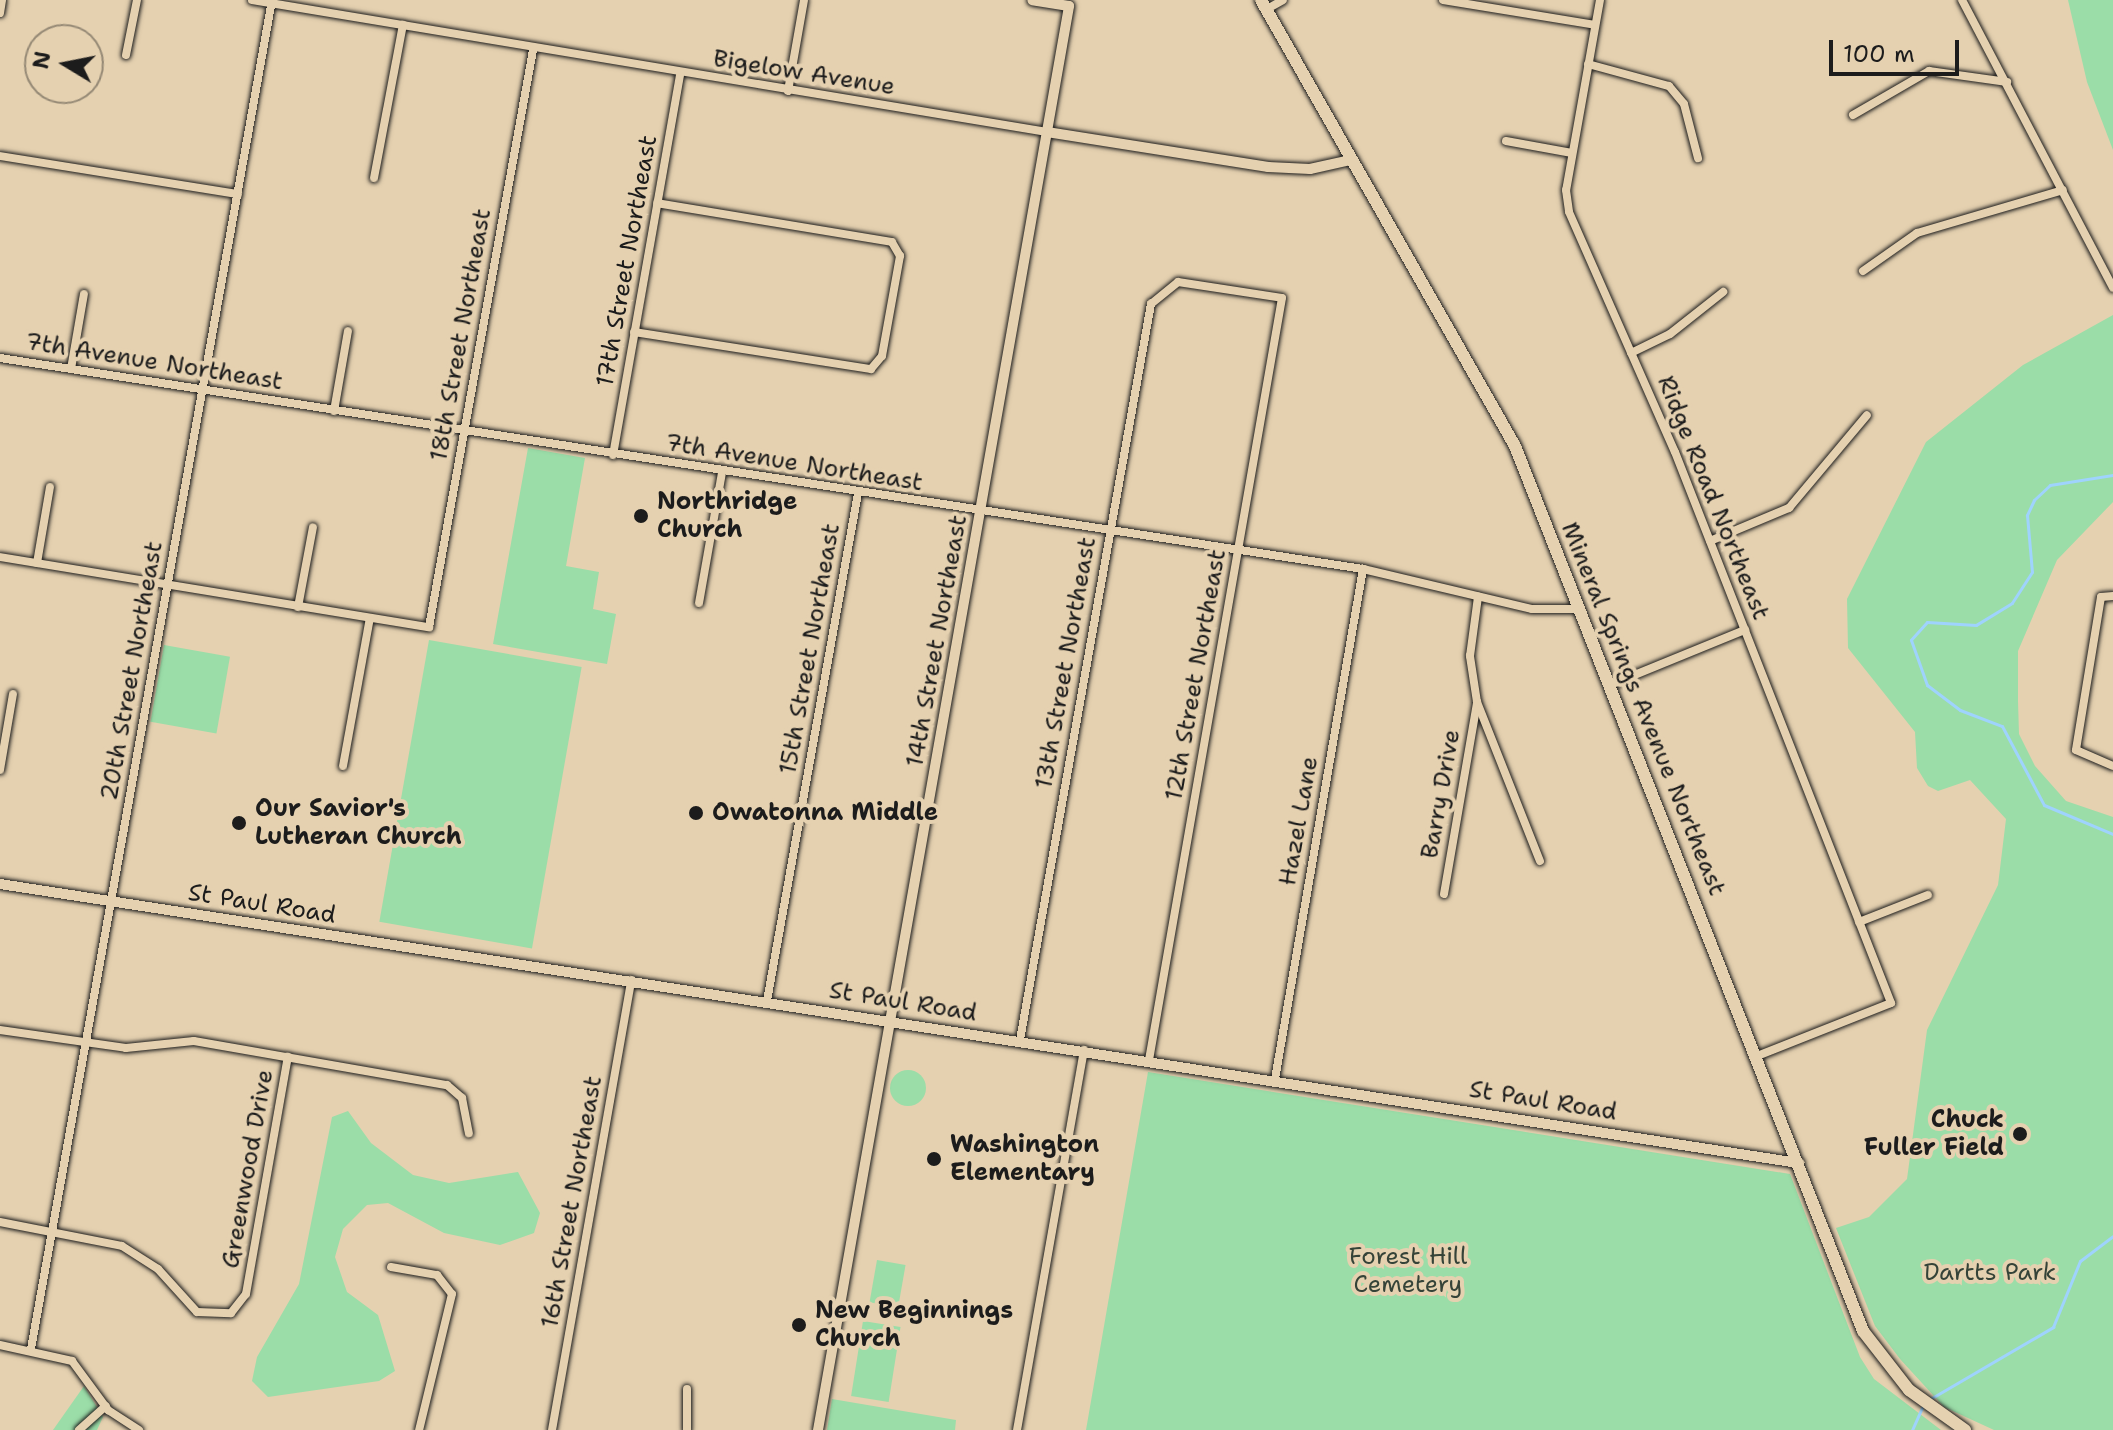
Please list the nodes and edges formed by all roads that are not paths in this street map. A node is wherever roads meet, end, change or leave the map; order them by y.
1 (2, 0) edge
2 (137, 0) edge
3 (252, 0) edge
4 (804, 0) edge
5 (1032, 0) edge
6 (1283, 0) edge
7 (1443, 0) edge
8 (1600, 0) edge
9 (1962, 0) edge
10 (272, 2) edge
11 (1070, 3) edge
12 (1264, 5) edge
13 (0, 13) edge
14 (403, 25) junction
15 (1595, 25) junction
16 (533, 50) junction
17 (126, 55) dead end
18 (1588, 64) junction
19 (680, 74) junction
20 (2007, 82) junction
21 (788, 91) junction
22 (1853, 115) dead end
23 (1047, 132) junction
24 (1506, 141) dead end
25 (1572, 153) junction
26 (0, 156) edge
27 (1698, 158) dead end
28 (1351, 160) junction
29 (374, 178) dead end
30 (2063, 190) junction
31 (238, 194) junction
32 (657, 203) junction
33 (1863, 271) dead end
34 (2113, 288) edge
35 (1723, 292) dead end
36 (84, 294) dead end
37 (1156, 294) joint
38 (348, 331) dead end
39 (634, 332) junction
40 (1631, 353) junction
41 (0, 358) edge
42 (71, 369) junction
43 (202, 390) junction
44 (334, 411) junction
45 (1867, 415) dead end
46 (464, 432) junction
47 (613, 455) junction
48 (722, 472) junction
49 (50, 487) dead end
50 (858, 493) junction
51 (980, 512) junction
52 (313, 527) dead end
53 (1110, 532) junction
54 (1710, 541) junction
55 (1238, 551) junction
56 (0, 557) edge
57 (37, 563) junction
58 (1363, 569) junction
59 (167, 586) junction
60 (2113, 596) edge
61 (1478, 597) junction
62 (699, 603) dead end
63 (298, 607) junction
64 (1581, 609) junction
65 (370, 618) junction
66 (1745, 630) junction
67 (1610, 685) junction
68 (13, 694) dead end
69 (1477, 702) junction
70 (343, 766) dead end
71 (2113, 766) edge
72 (0, 770) edge
73 (1540, 861) dead end
74 (0, 884) edge
75 (1444, 894) dead end
76 (1928, 895) dead end
77 (111, 901) junction
78 (1859, 922) junction
79 (631, 980) junction
80 (767, 1001) junction
81 (890, 1020) junction
82 (0, 1030) edge
83 (1020, 1040) junction
84 (86, 1043) junction
85 (1084, 1050) junction
86 (1757, 1056) junction
87 (288, 1057) junction
88 (1149, 1060) junction
89 (1275, 1079) junction
90 (469, 1133) dead end
91 (1799, 1163) junction
92 (0, 1222) edge
93 (53, 1230) junction
94 (391, 1267) dead end
95 (0, 1345) edge
96 (31, 1349) junction
97 (687, 1389) dead end
98 (106, 1406) junction
99 (1961, 1428) edge
100 (79, 1430) edge
101 (139, 1430) edge
102 (419, 1430) edge
103 (552, 1430) edge
104 (687, 1430) edge
105 (818, 1430) edge
106 (1017, 1430) edge

1 - 13 street
2 - 17 street
3 - 10 street, Bigelow Avenue
4 - 21 street
5 - 11 street
6 - 12 street
7 - 15 street
8 - 15 street, Ridge Road Northeast
9 - 20 street
10 - 14 street, Bigelow Avenue
10 - 31 street, 20th Street Northeast
11 - 23 street, 14th Street Northeast
12 - 28 main road, Mineral Springs Avenue Northeast
14 - 16 street, Bigelow Avenue
14 - 29 street
15 - 18 street, Ridge Road Northeast
16 - 19 street, Bigelow Avenue
16 - 46 street, 18th Street Northeast
18 - 25 street, Ridge Road Northeast
18 - 27 street
19 - 21 street, Bigelow Avenue
19 - 32 street, 17th Street Northeast
20 - 22 street
20 - 30 street
21 - 23 street, Bigelow Avenue
23 - 28 street, Bigelow Avenue
23 - 51 street, 14th Street Northeast
24 - 25 street
25 - 40 street, Ridge Road Northeast
26 - 31 street
28 - 64 main road, Mineral Springs Avenue Northeast
30 - 33 street
30 - 34 street
31 - 43 street, 20th Street Northeast
32 - 39 street, 17th Street Northeast
32 - 39 street
35 - 40 street
36 - 42 street
37 - 53 street, 13th Street Northeast
37 - 55 street, 12th Street Northeast
38 - 44 street
39 - 47 street, 17th Street Northeast
40 - 54 street, Ridge Road Northeast
41 - 42 street, 7th Avenue Northeast
42 - 43 street, 7th Avenue Northeast
43 - 44 street, 7th Avenue Northeast
43 - 59 street, 20th Street Northeast
44 - 46 street, 7th Avenue Northeast
45 - 54 street
46 - 47 street, 7th Avenue Northeast
46 - 65 street, 18th Street Northeast
47 - 48 street, 7th Avenue Northeast
48 - 50 street, 7th Avenue Northeast
48 - 62 street
49 - 57 street
50 - 51 street, 7th Avenue Northeast
50 - 80 street, 15th Street Northeast
51 - 53 street, 7th Avenue Northeast
51 - 81 street, 14th Street Northeast
52 - 63 street
53 - 55 street, 7th Avenue Northeast
53 - 83 street, 13th Street Northeast
54 - 66 street, Ridge Road Northeast
55 - 58 street, 7th Avenue Northeast
55 - 88 street, 12th Street Northeast
56 - 57 street
57 - 59 street
58 - 61 street, 7th Avenue Northeast
58 - 89 street, Hazel Lane
59 - 63 street
59 - 77 street, 20th Street Northeast
60 - 71 street
61 - 64 street, 7th Avenue Northeast
61 - 69 street, Barry Drive
63 - 65 street
64 - 67 main road, Mineral Springs Avenue Northeast
65 - 70 street
66 - 67 street
66 - 78 street, Ridge Road Northeast
67 - 86 main road, Mineral Springs Avenue Northeast
68 - 72 street
69 - 73 street, Barry Drive
69 - 75 street, Barry Drive
74 - 77 street, St Paul Road
76 - 78 street
77 - 79 street, St Paul Road
77 - 84 street, 20th Street Northeast
78 - 86 street, Ridge Road Northeast
79 - 80 street, St Paul Road
79 - 103 street, 16th Street Northeast
80 - 81 street, St Paul Road
81 - 83 street, St Paul Road
81 - 105 street, 14th Street Northeast
82 - 84 street, Greenwood Drive
83 - 85 street, St Paul Road
84 - 87 street, Greenwood Drive
84 - 93 street, 20th Street Northeast
85 - 88 street, St Paul Road
85 - 106 street
86 - 91 main road, Mineral Springs Avenue Northeast
87 - 90 street
87 - 93 street, Greenwood Drive
88 - 89 street, St Paul Road
89 - 91 street, St Paul Road
91 - 99 main road, Mineral Springs Avenue Northeast
92 - 93 street, Greenwood Drive
93 - 96 street, 20th Street Northeast
94 - 102 street
95 - 96 street
96 - 98 street
97 - 104 street
98 - 100 street
98 - 101 street

